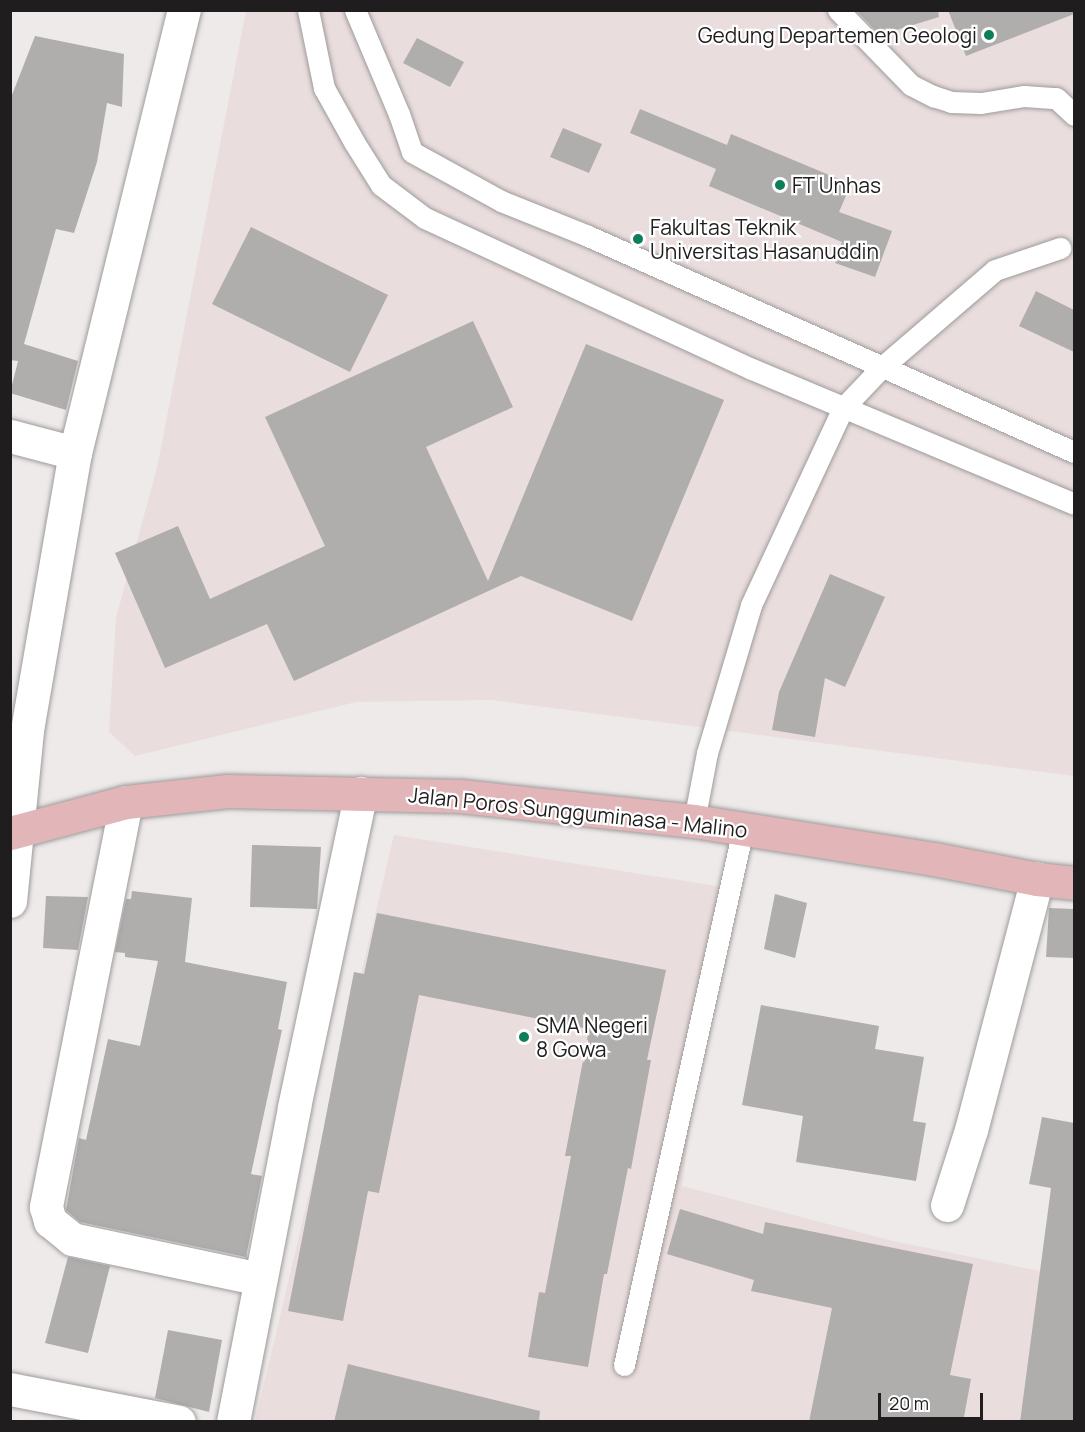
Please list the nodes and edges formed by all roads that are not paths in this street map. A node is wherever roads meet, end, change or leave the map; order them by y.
1 (184, 10) edge
2 (308, 10) edge
3 (355, 10) edge
4 (837, 10) edge
5 (1074, 115) edge
6 (1060, 248) dead end
7 (881, 368) junction
8 (843, 408) junction
9 (10, 436) edge
10 (1074, 452) edge
11 (75, 453) junction
12 (1074, 504) edge
13 (361, 793) junction
14 (126, 802) junction
15 (694, 821) junction
16 (743, 829) junction
17 (14, 832) edge
18 (1037, 879) junction
19 (1074, 883) edge
20 (10, 901) edge
21 (947, 1205) dead end
22 (260, 1279) junction
23 (624, 1365) dead end
24 (10, 1389) edge
25 (179, 1422) edge
26 (232, 1422) edge

1 - 11 street
2 - 8 lane
3 - 7 lane
4 - 5 lane
6 - 7 lane
7 - 8 lane
7 - 10 lane
8 - 12 lane
8 - 15 lane
9 - 11 street
11 - 17 street
13 - 14 main road, Jalan Poros Sungguminasa - Malino
13 - 15 main road, Jalan Poros Sungguminasa - Malino
13 - 22 street
14 - 17 main road, Jalan Poros Sungguminasa - Malino
14 - 22 street
15 - 16 main road, Jalan Poros Sungguminasa - Malino
16 - 18 main road, Jalan Poros Sungguminasa - Malino
16 - 23 lane
17 - 20 street
18 - 19 main road, Jalan Poros Sungguminasa - Malino
18 - 21 street
22 - 26 street
24 - 25 street

